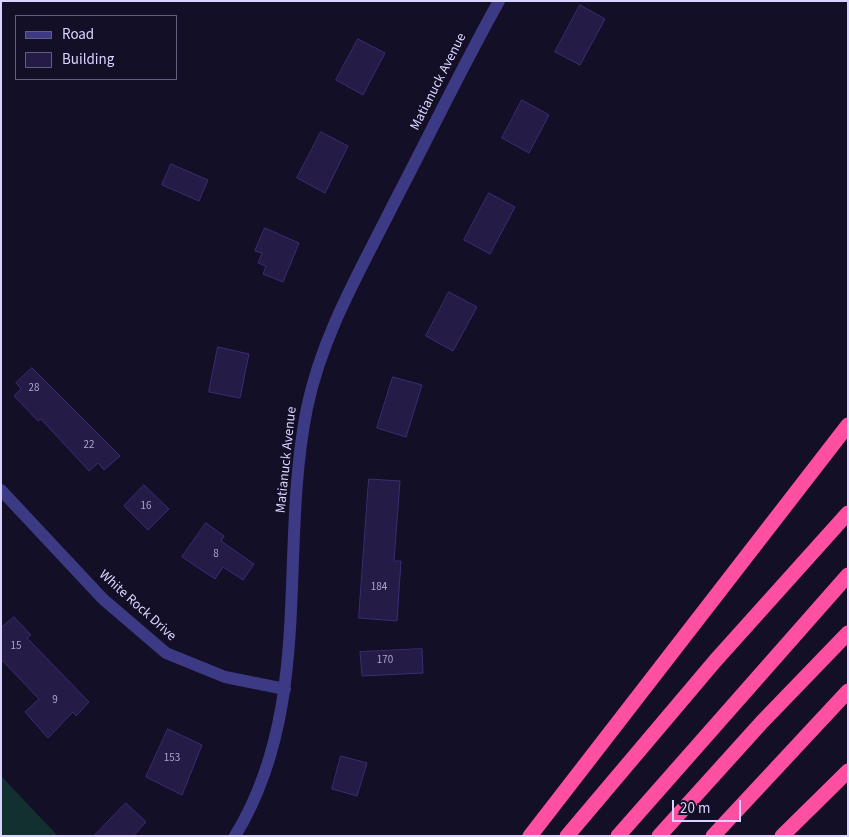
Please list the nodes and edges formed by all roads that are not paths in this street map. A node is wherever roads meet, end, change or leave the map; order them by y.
1 (500, 1) edge
2 (848, 425) edge
3 (1, 490) edge
4 (848, 513) edge
5 (848, 575) edge
6 (848, 633) edge
7 (285, 689) junction
8 (848, 691) edge
9 (848, 771) edge
10 (236, 836) edge
11 (530, 836) edge
12 (566, 836) edge
13 (618, 836) edge
14 (659, 836) edge
15 (713, 836) edge
16 (782, 836) edge

1 - 7 street, Matianuck Avenue
2 - 11 highway
3 - 7 street, White Rock Drive
4 - 12 highway
5 - 13 highway
6 - 14 highway
7 - 10 street, Matianuck Avenue
8 - 15 highway
9 - 16 highway

